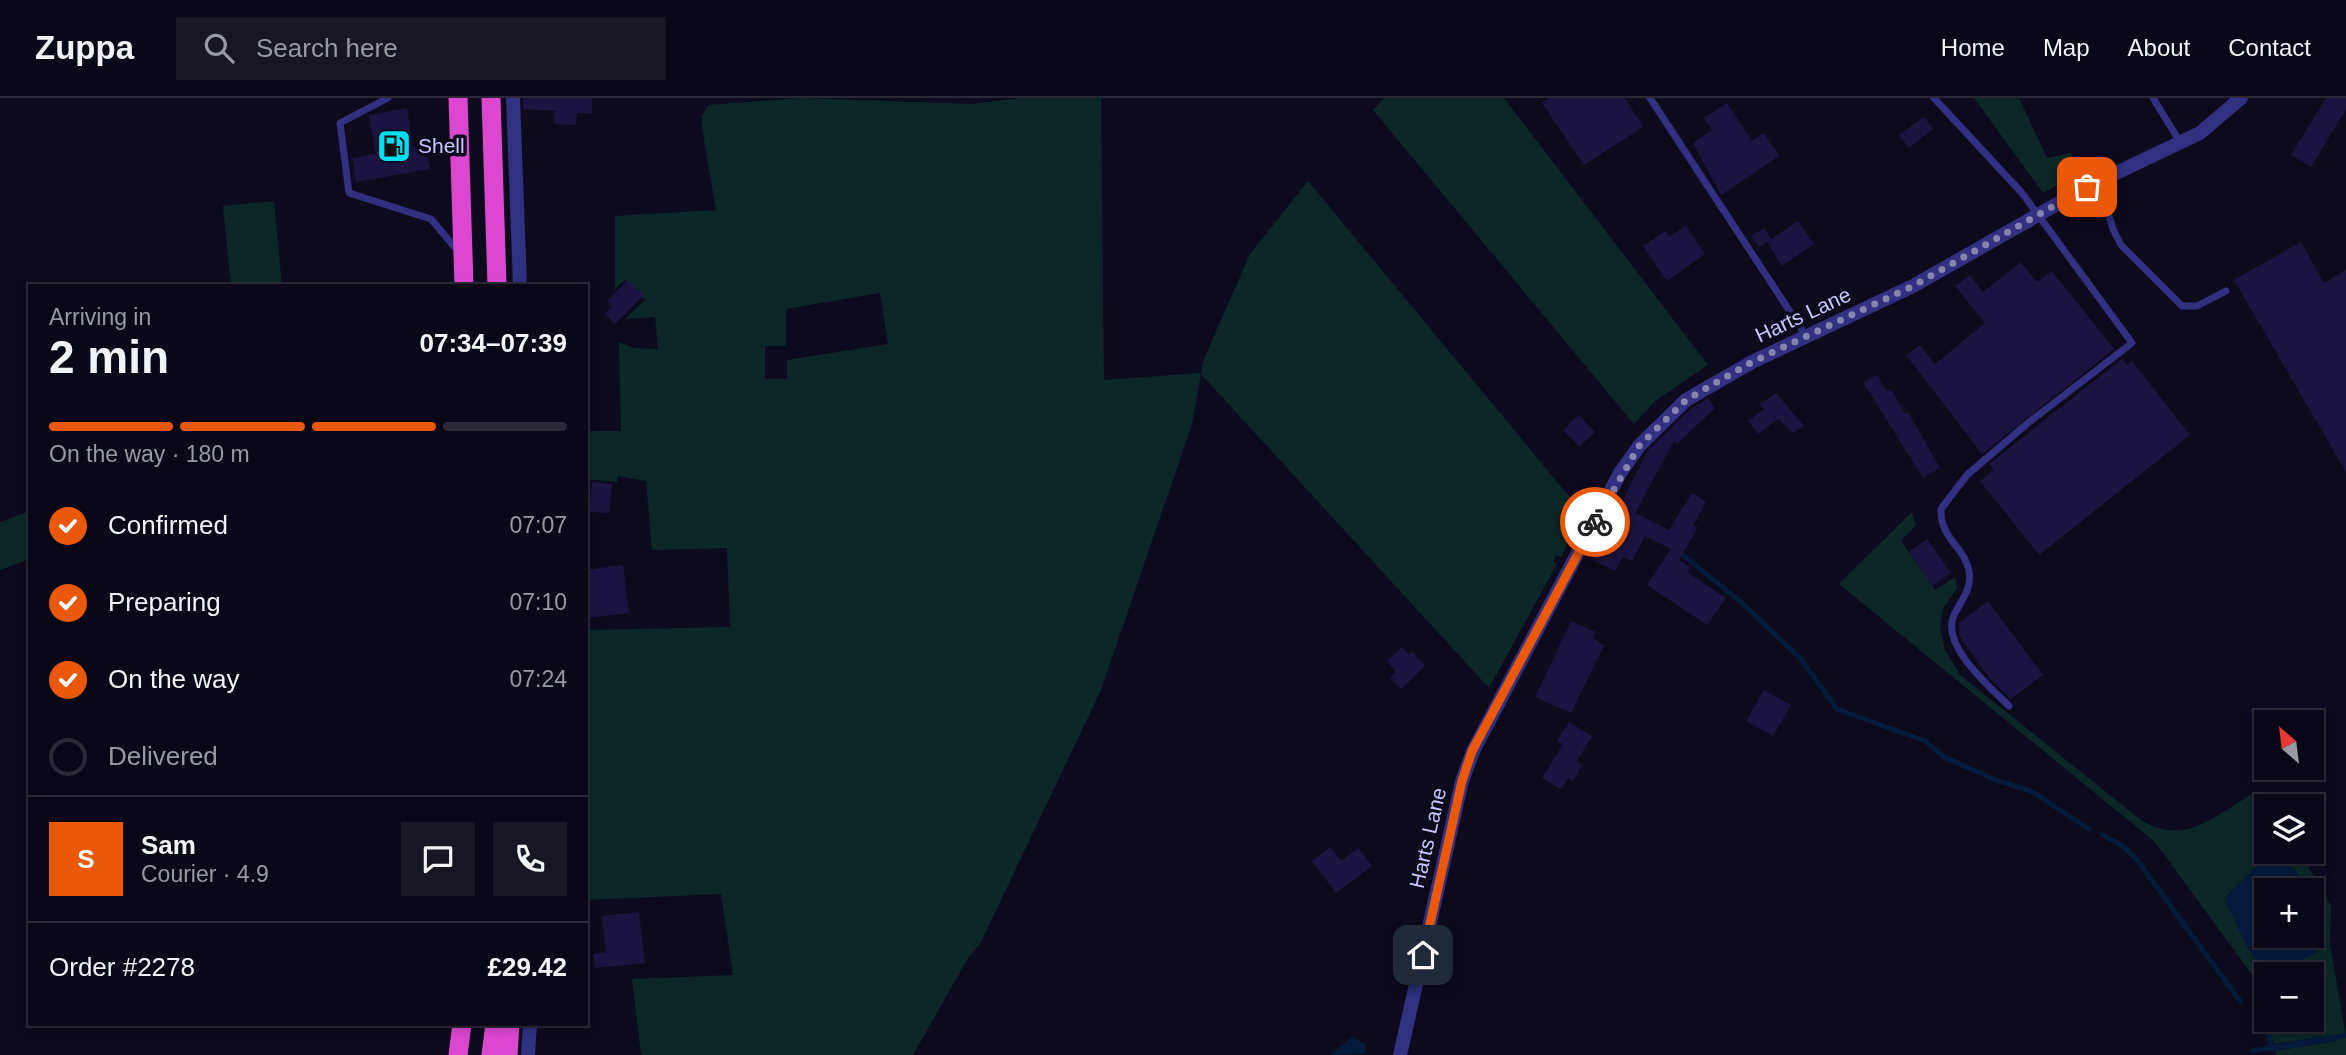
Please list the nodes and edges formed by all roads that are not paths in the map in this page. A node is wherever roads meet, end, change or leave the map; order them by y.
1 (388, 98) edge
2 (458, 98) edge
3 (491, 98) edge
4 (513, 98) edge
5 (1650, 98) edge
6 (1934, 98) edge
7 (2153, 98) edge
8 (2241, 98) edge
9 (2180, 142) junction
10 (2099, 181) junction
11 (2036, 216) junction
12 (463, 259) junction
13 (464, 284) edge
14 (497, 284) edge
15 (520, 284) edge
16 (2226, 291) dead end
17 (1806, 336) junction
18 (2009, 706) dead end
19 (462, 1026) edge
20 (495, 1026) edge
21 (510, 1026) edge
22 (530, 1026) edge
23 (458, 1055) edge
24 (491, 1055) edge
25 (508, 1055) edge
26 (528, 1055) edge
27 (1400, 1055) edge

1 - 12 lane
2 - 12 highway
3 - 14 highway
4 - 15 street
5 - 17 lane
6 - 11 lane
7 - 9 lane
8 - 9 street, Harts Lane
9 - 10 street, Harts Lane
10 - 11 street, Harts Lane
10 - 16 lane
11 - 17 street, Harts Lane
11 - 18 lane
12 - 13 highway
17 - 27 street, Harts Lane
19 - 23 highway
20 - 24 highway
21 - 25 highway
22 - 26 street

